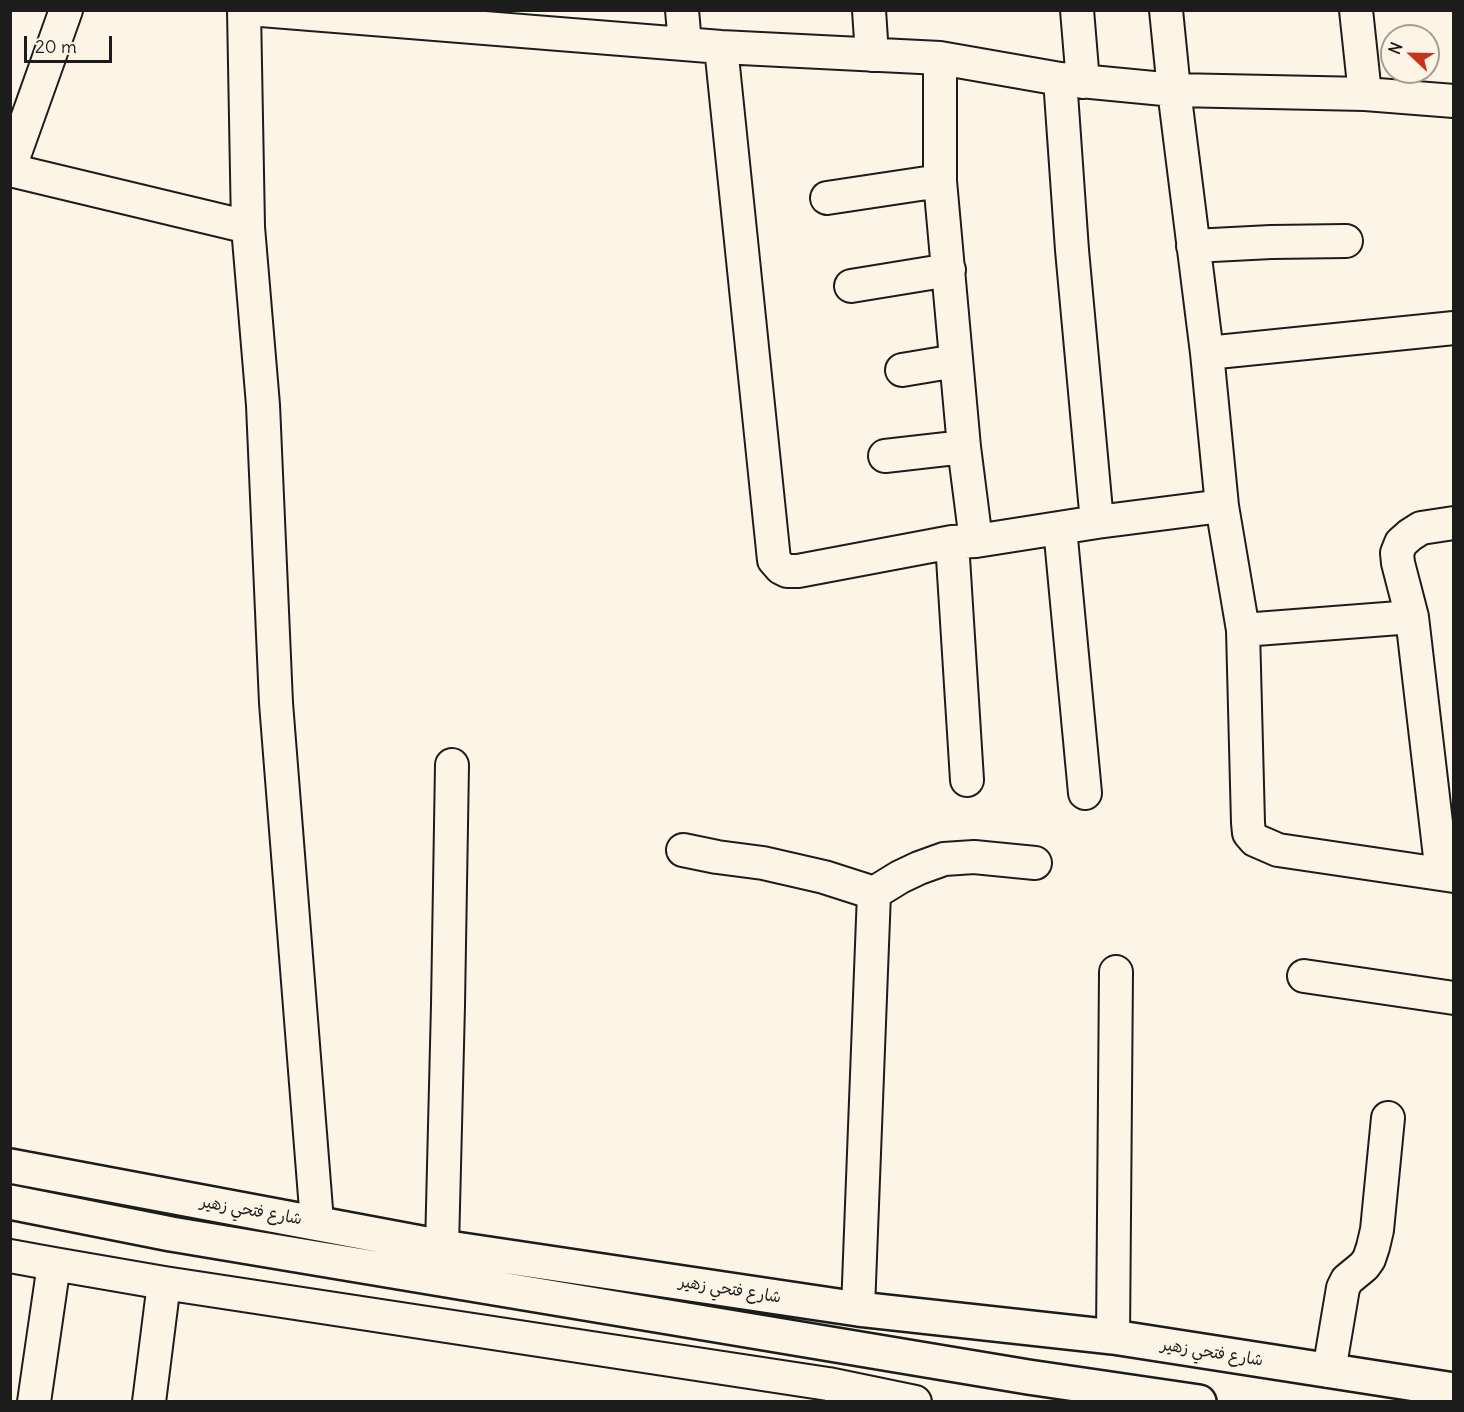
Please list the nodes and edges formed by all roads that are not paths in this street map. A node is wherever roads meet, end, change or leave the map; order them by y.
1 (66, 10) edge
2 (244, 10) edge
3 (261, 10) edge
4 (682, 10) edge
5 (869, 10) edge
6 (1077, 10) edge
7 (1166, 10) edge
8 (1356, 10) edge
9 (685, 44) junction
10 (721, 47) junction
11 (873, 55) junction
12 (940, 58) junction
13 (1071, 80) junction
14 (1174, 90) junction
15 (1365, 94) junction
16 (1454, 101) edge
17 (10, 169) edge
18 (940, 181) junction
19 (828, 198) dead end
20 (248, 227) junction
21 (1346, 241) dead end
22 (1193, 246) junction
23 (949, 270) junction
24 (851, 286) dead end
25 (1454, 328) edge
26 (1207, 353) junction
27 (956, 361) junction
28 (902, 370) dead end
29 (964, 447) junction
30 (885, 456) dead end
31 (1222, 506) junction
32 (1097, 522) junction
33 (1454, 523) edge
34 (1060, 528) junction
35 (964, 542) junction
36 (1412, 617) junction
37 (1243, 630) junction
38 (452, 765) dead end
39 (967, 780) dead end
40 (1085, 793) dead end
41 (683, 850) dead end
42 (1035, 863) dead end
43 (1448, 875) edge
44 (874, 893) junction
45 (1116, 972) dead end
46 (1304, 976) dead end
47 (1454, 998) edge
48 (1388, 1118) dead end
49 (10, 1166) edge
50 (10, 1202) edge
51 (317, 1222) junction
52 (442, 1247) junction
53 (10, 1256) edge
54 (54, 1264) junction
55 (165, 1283) junction
56 (858, 1309) junction
57 (1113, 1337) junction
58 (1329, 1371) junction
59 (1454, 1390) edge
60 (827, 1393) edge
61 (34, 1401) edge
62 (149, 1401) edge
63 (915, 1401) edge
64 (1199, 1401) edge

1 - 17 street
2 - 20 street
3 - 9 street
4 - 9 street
5 - 11 street
6 - 13 street
7 - 14 street
8 - 15 street
9 - 10 street
10 - 11 street
10 - 35 street
11 - 12 street
12 - 13 street
12 - 18 street
13 - 14 street
13 - 32 street
14 - 15 street
14 - 22 street
15 - 16 street
17 - 20 street
18 - 19 street
18 - 23 street
20 - 51 street
21 - 22 street
22 - 26 street
23 - 24 street
23 - 27 street
25 - 26 street
26 - 31 street
27 - 28 street
27 - 29 street
29 - 30 street
29 - 35 street
31 - 32 street
31 - 37 street
32 - 34 street
33 - 36 street
34 - 35 street
34 - 40 street
35 - 39 street
36 - 37 street
36 - 43 street
37 - 43 street
38 - 52 street
41 - 44 street
42 - 44 street
44 - 56 street
45 - 57 street
46 - 47 street
48 - 58 street
49 - 51 street, شارع فتحي زهير
50 - 64 street
51 - 52 street, شارع فتحي زهير
52 - 56 street, شارع فتحي زهير
53 - 54 street
54 - 55 street
54 - 61 street
55 - 60 street
55 - 62 street
56 - 57 street, شارع فتحي زهير
57 - 58 street, شارع فتحي زهير
58 - 59 street, شارع فتحي زهير
60 - 63 street

